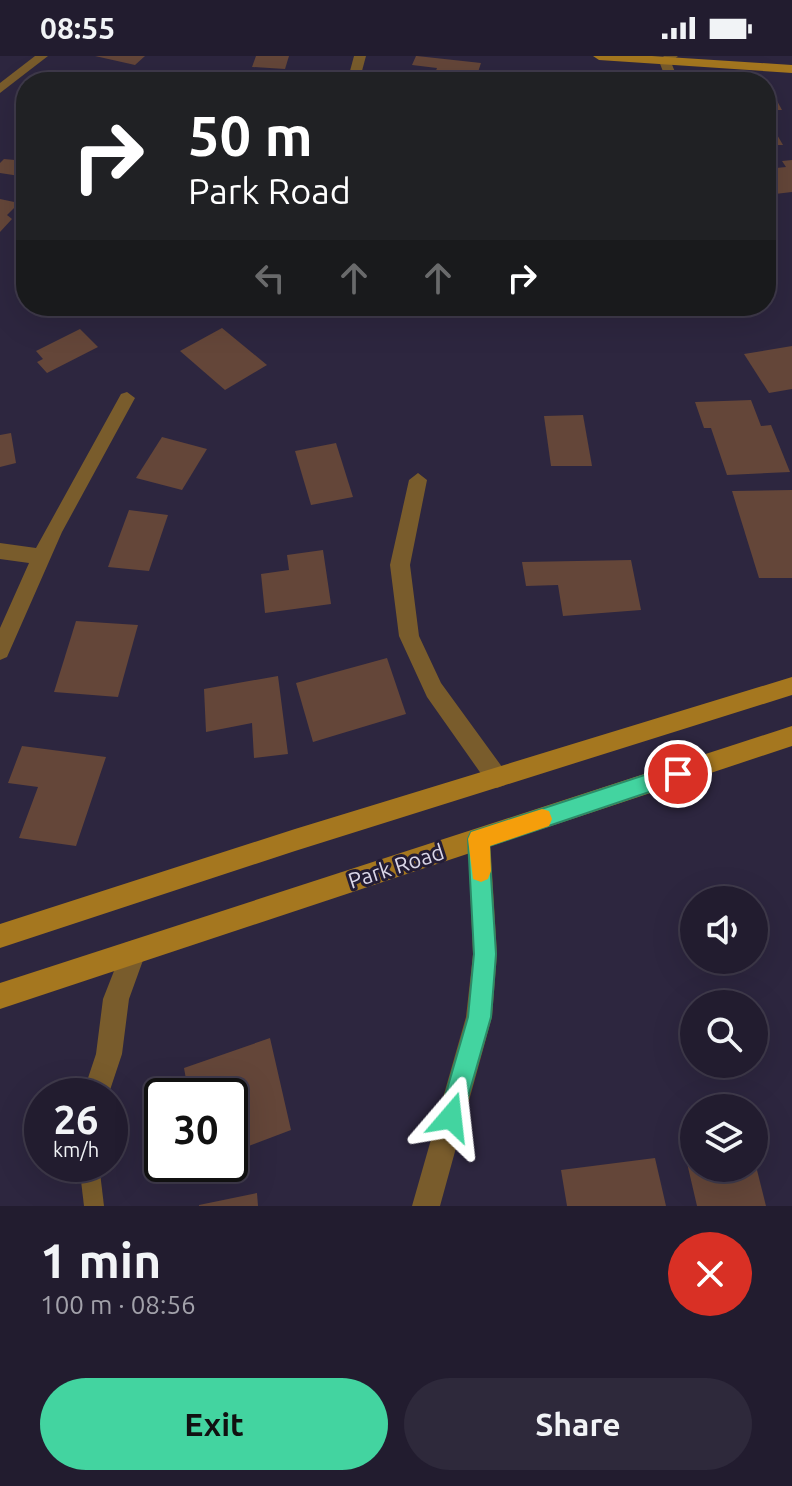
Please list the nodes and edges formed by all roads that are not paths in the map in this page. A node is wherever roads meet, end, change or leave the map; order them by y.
1 (42, 56) edge
2 (599, 56) edge
3 (668, 59) edge
4 (792, 69) edge
5 (22, 72) edge
6 (16, 76) edge
7 (0, 89) edge
8 (127, 398) dead end
9 (418, 480) dead end
10 (0, 551) edge
11 (42, 557) junction
12 (0, 651) edge
13 (792, 686) edge
14 (792, 736) edge
15 (497, 778) junction
16 (479, 839) junction
17 (0, 936) edge
18 (134, 952) junction
19 (0, 996) edge
20 (101, 1078) edge
21 (91, 1182) edge
22 (94, 1206) edge
23 (426, 1206) edge

1 - 5 street
2 - 3 main road
3 - 4 main road
6 - 7 street
8 - 11 street
9 - 15 street
10 - 11 street
11 - 12 street
13 - 15 main road
14 - 16 main road, Park Road
15 - 17 main road
16 - 18 main road, Park Road
16 - 23 street
18 - 19 main road, Park Road
18 - 20 street
21 - 22 lane

